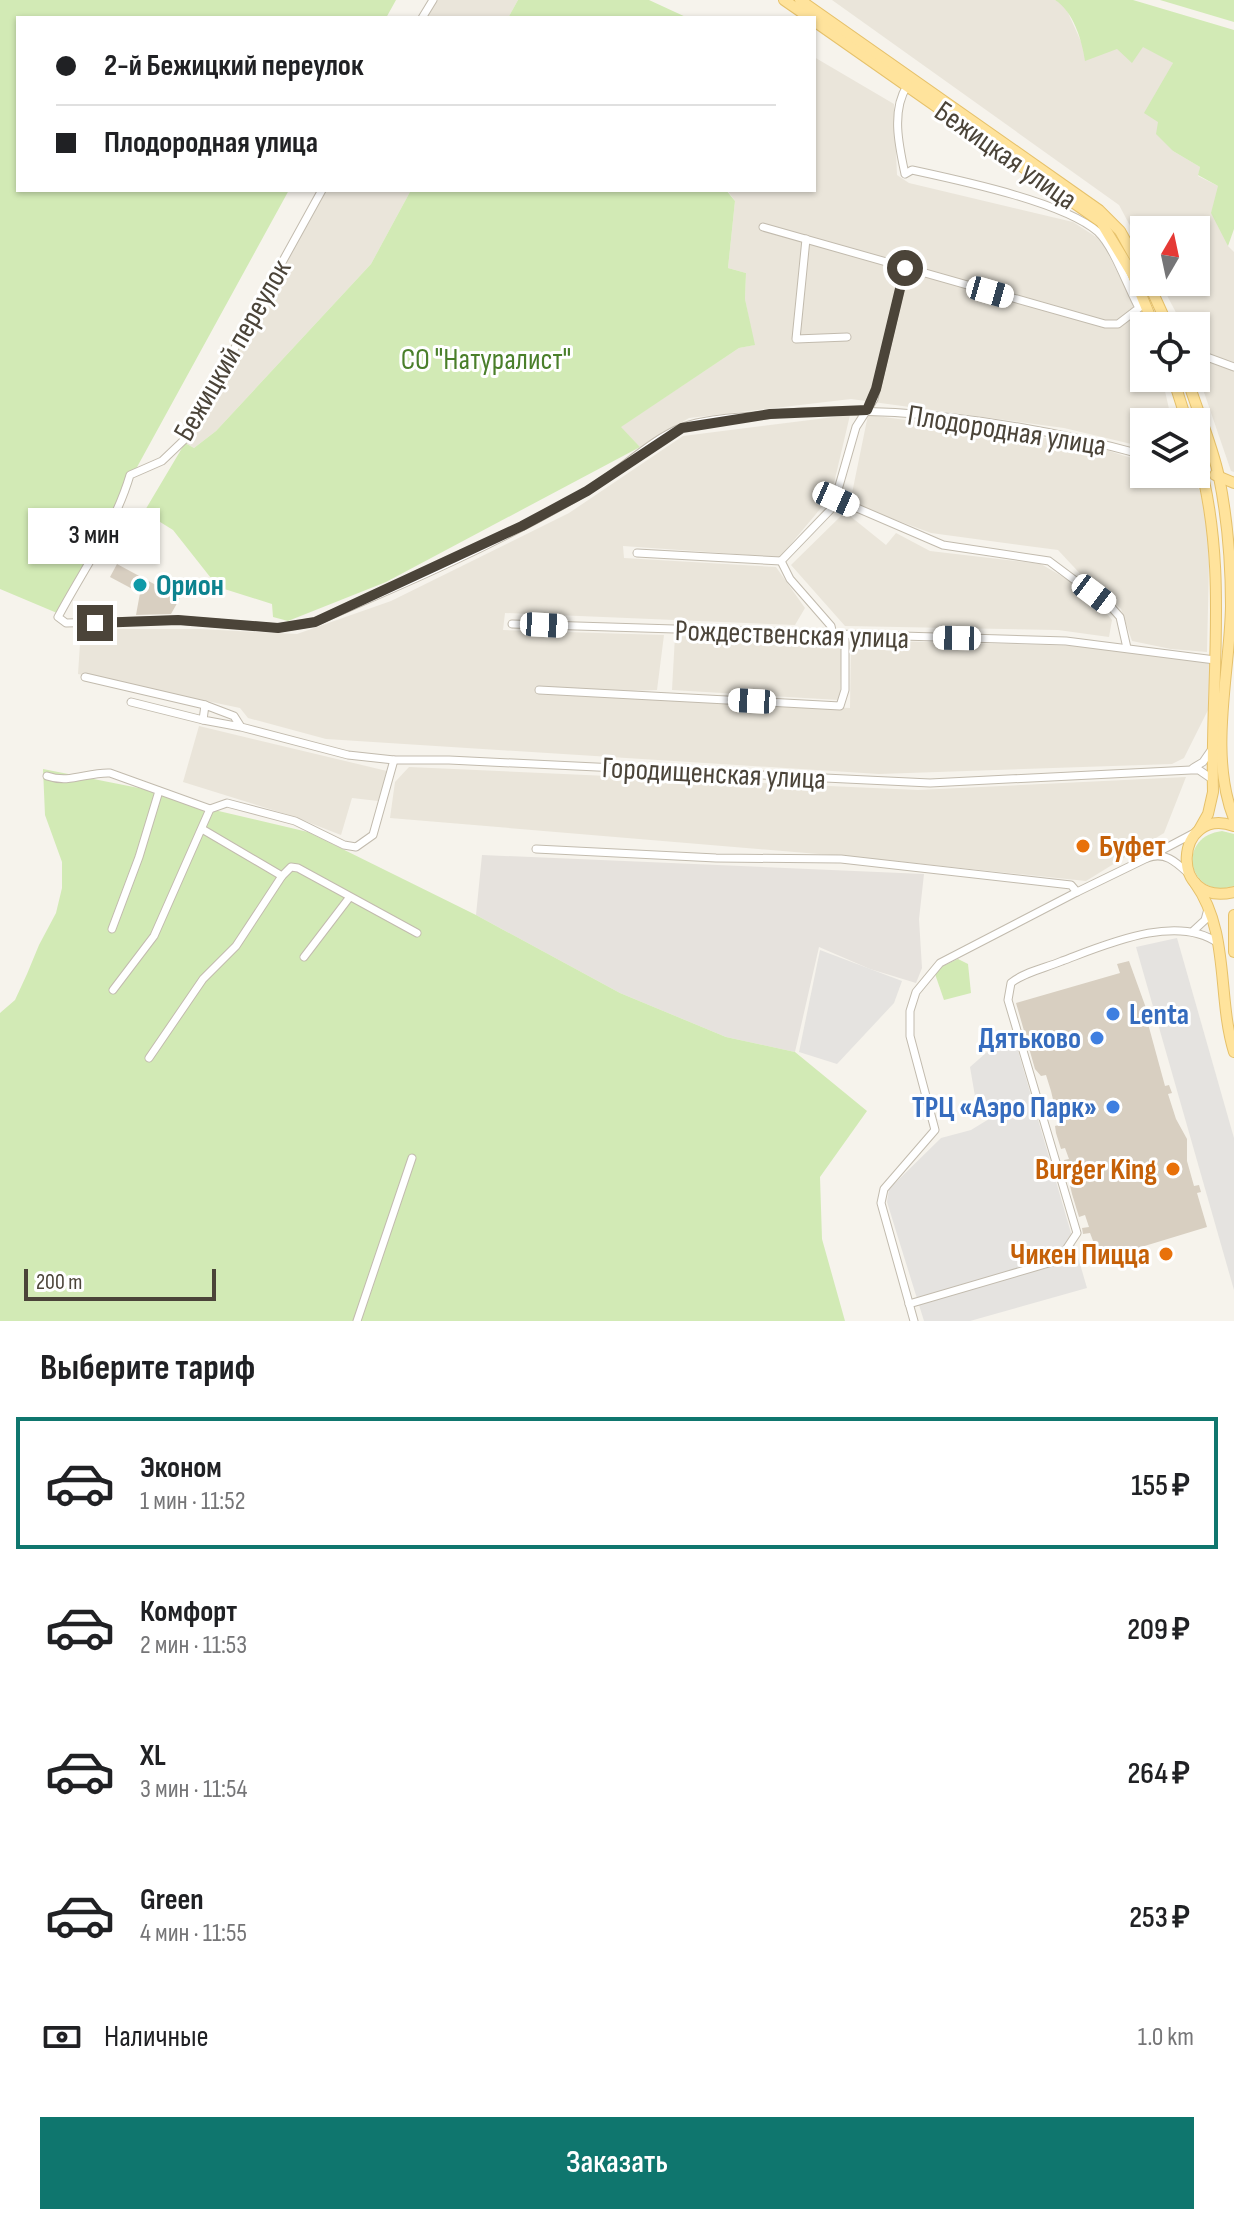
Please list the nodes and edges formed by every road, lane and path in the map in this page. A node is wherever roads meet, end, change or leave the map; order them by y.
1 (784, 0) edge
2 (800, 0) edge
3 (808, 16) edge
4 (816, 22) edge
5 (907, 86) junction
6 (321, 192) edge
7 (763, 227) dead end
8 (806, 239) junction
9 (1130, 249) edge
10 (905, 268) junction
11 (1148, 312) edge
12 (847, 337) dead end
13 (1210, 358) edge
14 (1234, 367) edge
15 (1192, 392) edge
16 (867, 410) junction
17 (1130, 452) edge
18 (1210, 474) edge
19 (1219, 477) junction
20 (1234, 483) edge
21 (1203, 488) edge
22 (836, 499) junction
23 (637, 553) dead end
24 (781, 561) junction
25 (58, 617) joint
26 (512, 624) dead end
27 (833, 635) junction
28 (845, 636) junction
29 (1231, 642) edge
30 (1127, 648) junction
31 (1215, 660) junction
32 (85, 677) dead end
33 (539, 690) dead end
34 (131, 702) dead end
35 (205, 705) junction
36 (203, 720) junction
37 (241, 727) junction
38 (1212, 749) junction
39 (394, 760) junction
40 (1191, 770) junction
41 (47, 776) dead end
42 (1212, 779) junction
43 (159, 791) junction
44 (210, 809) junction
45 (1234, 819) edge
46 (1234, 826) edge
47 (202, 829) junction
48 (1199, 830) junction
49 (536, 849) dead end
50 (1147, 858) junction
51 (282, 876) junction
52 (1192, 879) junction
53 (1077, 892) junction
54 (1234, 892) edge
55 (349, 898) junction
56 (1208, 905) junction
57 (1234, 915) edge
58 (112, 929) dead end
59 (1192, 932) junction
60 (417, 933) dead end
61 (1218, 943) junction
62 (1234, 952) edge
63 (304, 957) dead end
64 (113, 990) dead end
65 (1234, 1052) edge
66 (149, 1058) dead end
67 (412, 1158) dead end
68 (909, 1304) junction
69 (357, 1321) edge
70 (914, 1321) edge

1 - 3 main road, Бежицкая улица
2 - 9 main road, Бежицкая улица
4 - 5 main road, Бежицкая улица
5 - 10 street
5 - 11 main road, Бежицкая улица
6 - 25 street, Бежицкий переулок
7 - 8 street
8 - 10 street
8 - 12 street
10 - 16 street
13 - 14 street
15 - 19 main road
16 - 17 street, Плодородная улица
16 - 22 street
16 - 25 street, Плодородная улица
18 - 19 main road
19 - 20 main road
19 - 29 main road
21 - 31 main road
22 - 24 street
22 - 30 street
23 - 24 street
24 - 27 street
26 - 27 street, Рождественская улица
27 - 28 street, Рождественская улица
28 - 30 street, Рождественская улица
28 - 33 street
29 - 45 main road
30 - 31 street, Рождественская улица
31 - 38 main road
32 - 35 street, Городищенская улица
34 - 36 street, Городищенская улица
35 - 36 street
35 - 37 street, Городищенская улица
36 - 37 street, Городищенская улица
37 - 39 street, Городищенская улица
38 - 40 street
38 - 42 main road
39 - 40 street, Городищенская улица
39 - 44 street
40 - 42 street
41 - 43 street
42 - 48 main road
43 - 44 street
43 - 58 street
44 - 47 street
46 - 48 main road
47 - 51 street
47 - 64 street
48 - 50 street
48 - 52 main road
49 - 53 street
50 - 52 street
50 - 53 street
51 - 55 street
51 - 66 street
52 - 54 main road
52 - 56 main road
53 - 68 street
55 - 60 street
55 - 63 street
56 - 59 street
56 - 61 main road
57 - 62 main road
59 - 61 street
59 - 68 street
61 - 65 main road
67 - 69 street
68 - 70 street

